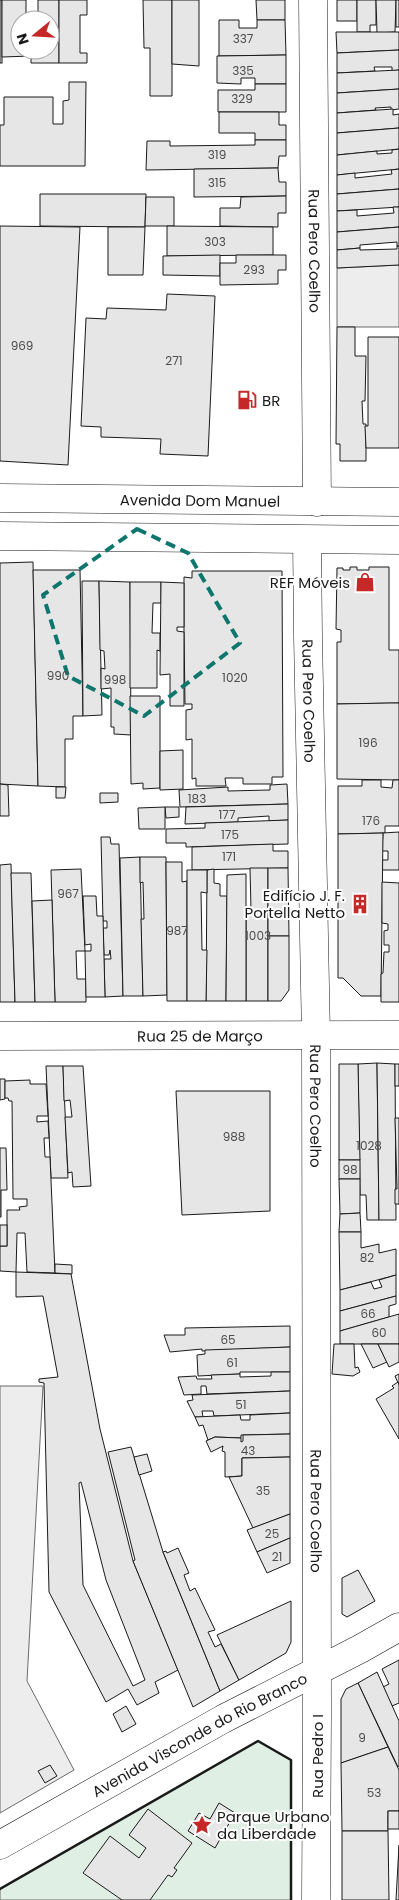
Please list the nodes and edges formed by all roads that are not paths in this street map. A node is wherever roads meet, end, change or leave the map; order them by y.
1 (313, 0) edge
2 (0, 498) edge
3 (317, 502) junction
4 (399, 502) edge
5 (0, 536) edge
6 (307, 540) junction
7 (399, 540) edge
8 (399, 1035) edge
9 (0, 1036) edge
10 (316, 1036) junction
11 (399, 1627) edge
12 (317, 1671) junction
13 (0, 1845) edge
14 (316, 1900) edge

1 - 3 street, Rua Pero Coelho
2 - 3 street, Avenida Dom Manuel
3 - 4 street, Avenida Dom Manuel
5 - 6 street
6 - 7 street
6 - 10 street, Rua Pero Coelho
8 - 10 street, Rua 25 de Março
9 - 10 street, Rua 25 de Março
10 - 12 street, Rua Pero Coelho
11 - 12 street, Avenida Visconde do Rio Branco
12 - 13 street, Avenida Visconde do Rio Branco
12 - 14 street, Rua Pedro I

